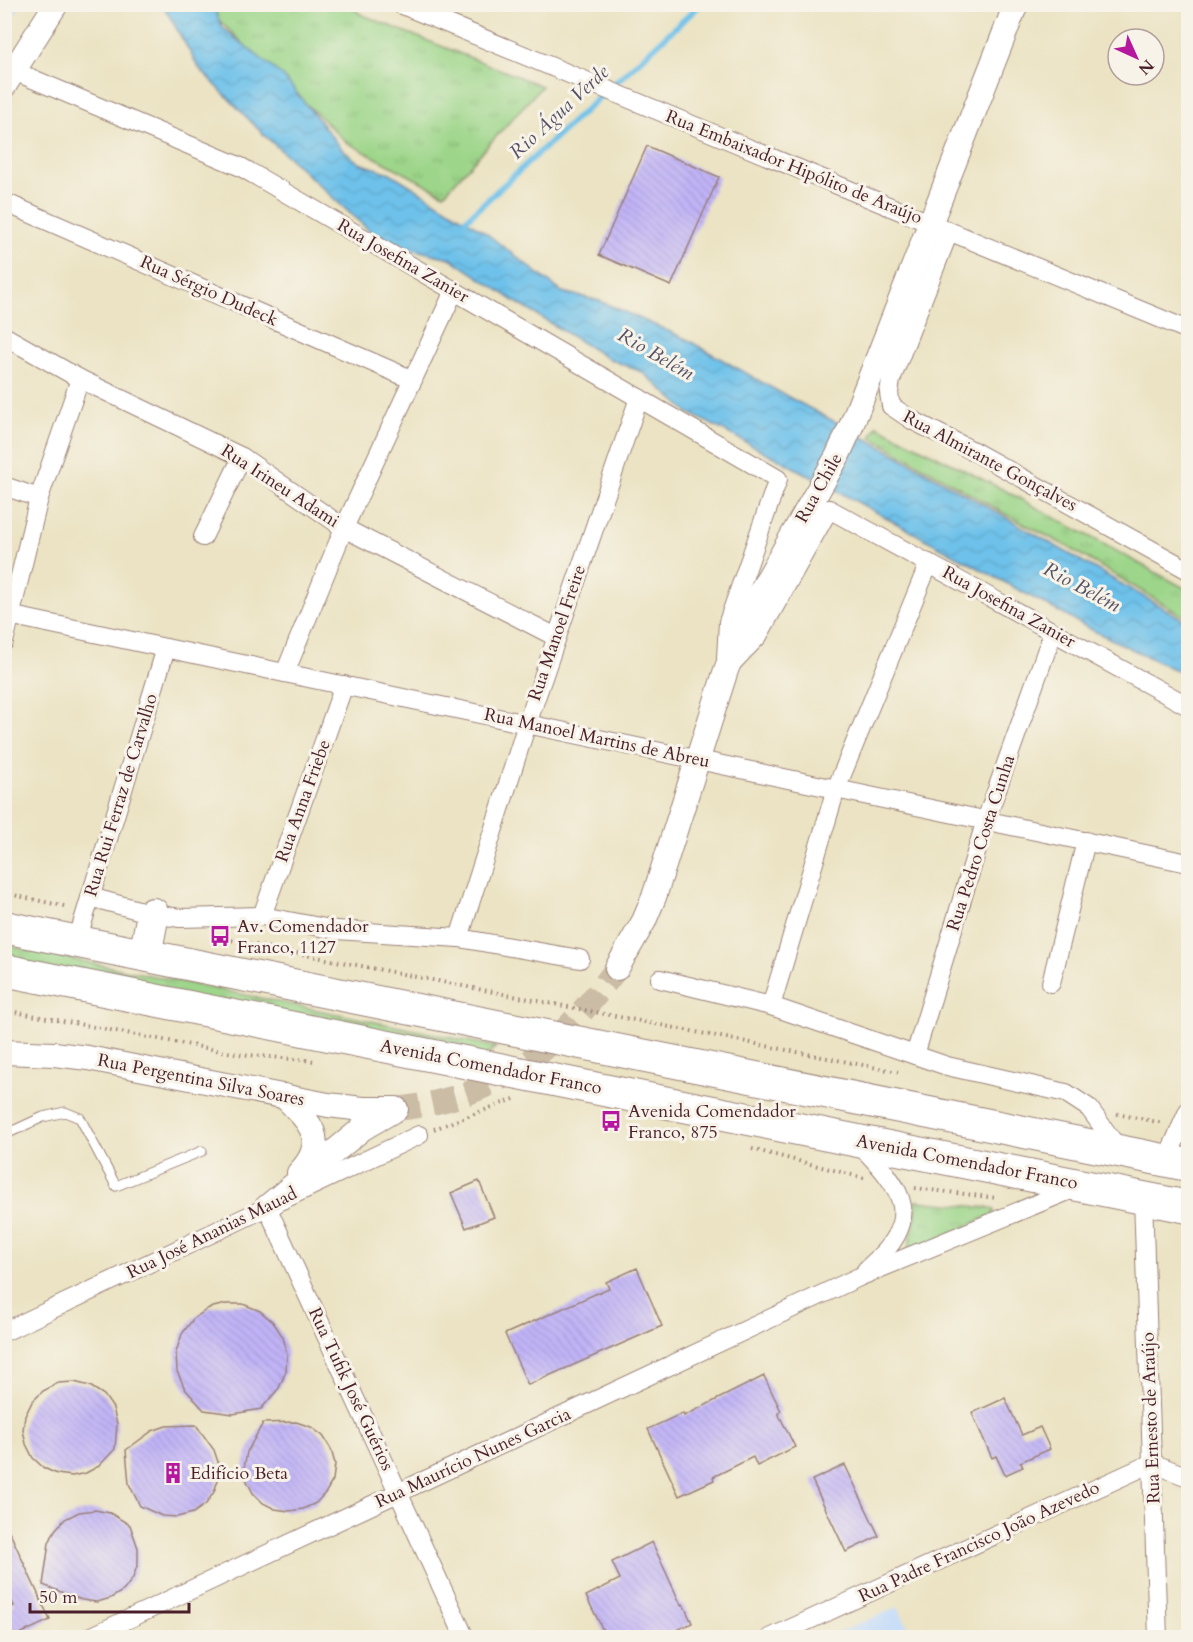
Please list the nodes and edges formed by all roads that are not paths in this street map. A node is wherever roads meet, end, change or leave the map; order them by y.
1 (57, 4) edge
2 (400, 4) edge
3 (1016, 4) edge
4 (9, 79) edge
5 (4, 202) edge
6 (940, 228) junction
7 (454, 291) junction
8 (1188, 330) edge
9 (4, 336) edge
10 (80, 379) junction
11 (413, 380) junction
12 (639, 399) junction
13 (242, 457) junction
14 (4, 486) edge
15 (39, 498) junction
16 (344, 528) junction
17 (203, 537) dead end
18 (929, 563) junction
19 (1188, 570) edge
20 (8, 615) edge
21 (1053, 632) junction
22 (556, 637) junction
23 (4, 642) edge
24 (166, 648) junction
25 (726, 670) junction
26 (285, 673) junction
27 (344, 685) junction
28 (1188, 706) edge
29 (527, 724) junction
30 (698, 760) junction
31 (836, 789) junction
32 (986, 820) junction
33 (1086, 841) junction
34 (1188, 862) edge
35 (90, 897) junction
36 (153, 914) junction
37 (262, 916) junction
38 (4, 927) edge
39 (459, 938) junction
40 (77, 941) junction
41 (145, 955) junction
42 (580, 959) dead end
43 (617, 968) tunnel mouth
44 (4, 970) edge
45 (52, 979) junction
46 (660, 979) dead end
47 (1051, 983) dead end
48 (4, 987) edge
49 (771, 1006) junction
50 (4, 1053) edge
51 (915, 1055) junction
52 (284, 1096) junction
53 (1188, 1111) edge
54 (4, 1135) edge
55 (419, 1135) road end
56 (854, 1140) junction
57 (202, 1150) dead end
58 (1120, 1152) junction
59 (1177, 1163) edge
60 (1082, 1185) junction
61 (1143, 1198) junction
62 (267, 1207) junction
63 (1188, 1207) edge
64 (859, 1277) junction
65 (4, 1332) edge
66 (1152, 1462) junction
67 (1188, 1477) edge
68 (398, 1493) junction
69 (88, 1638) edge
70 (465, 1638) edge
71 (770, 1638) edge
72 (1158, 1638) edge

1 - 4 main road
2 - 6 street, Rua Embaixador Hipólito de Araújo
3 - 6 main road, Rua Chile
4 - 7 street, Rua Josefina Zanier
5 - 11 street, Rua Sérgio Dudeck
6 - 8 street, Rua Embaixador Hipólito de Araújo
6 - 19 street, Rua Almirante Gonçalves
6 - 25 main road, Rua Chile
7 - 11 street
7 - 12 street, Rua Josefina Zanier
9 - 10 street, Rua Irineu Adami
10 - 13 street, Rua Irineu Adami
10 - 15 street
11 - 16 street
12 - 22 street, Rua Manoel Freire
12 - 25 street, Rua Josefina Zanier
13 - 16 street, Rua Irineu Adami
13 - 17 street
14 - 15 street
15 - 20 street
16 - 22 street, Rua Irineu Adami
16 - 26 street
18 - 21 street, Rua Josefina Zanier
18 - 25 street, Rua Josefina Zanier
18 - 31 street
20 - 23 street
20 - 24 street, Rua Manoel Martins de Abreu
21 - 28 street, Rua Josefina Zanier
21 - 32 street, Rua Pedro Costa Cunha
22 - 29 street, Rua Manoel Freire
24 - 26 street, Rua Manoel Martins de Abreu
24 - 35 street, Rua Rui Ferraz de Carvalho
25 - 30 main road, Rua Chile
26 - 27 street, Rua Manoel Martins de Abreu
27 - 29 street, Rua Manoel Martins de Abreu
27 - 37 street, Rua Anna Friebe
29 - 30 street, Rua Manoel Martins de Abreu
29 - 39 street, Rua Manoel Freire
30 - 31 street, Rua Manoel Martins de Abreu
30 - 43 main road, Rua Chile
31 - 32 street, Rua Manoel Martins de Abreu
31 - 49 street
32 - 33 street, Rua Manoel Martins de Abreu
32 - 51 street, Rua Pedro Costa Cunha
33 - 34 street, Rua Manoel Martins de Abreu
33 - 47 street
35 - 36 street
35 - 40 street, Rua Rui Ferraz de Carvalho
36 - 37 street
36 - 41 highway
37 - 39 street
38 - 40 highway
39 - 42 street
40 - 41 highway
41 - 58 highway
44 - 45 highway, Avenida Comendador Franco
45 - 48 highway
45 - 56 highway, Avenida Comendador Franco
46 - 49 street
49 - 51 street
50 - 52 main road, Rua Pergentina Silva Soares
51 - 58 street
52 - 62 main road
52 - 62 main road, Rua Pergentina Silva Soares
53 - 59 street
54 - 57 lane
55 - 62 street, Rua José Ananias Mauad
56 - 60 highway, Avenida Comendador Franco
56 - 64 street, Rua Maurício Nunes Garcia
58 - 59 highway
60 - 61 highway, Avenida Comendador Franco
60 - 64 street, Rua Maurício Nunes Garcia
61 - 63 highway, Avenida Comendador Franco
61 - 66 street, Rua Ernesto de Araújo
62 - 65 street, Rua José Ananias Mauad
62 - 68 street, Rua Tufik José Guérios
64 - 68 street, Rua Maurício Nunes Garcia
66 - 67 street
66 - 71 street, Rua Padre Francisco João Azevedo
66 - 72 street, Rua Ernesto de Araújo
68 - 69 street, Rua Maurício Nunes Garcia
68 - 70 street, Rua Tufik José Guérios

